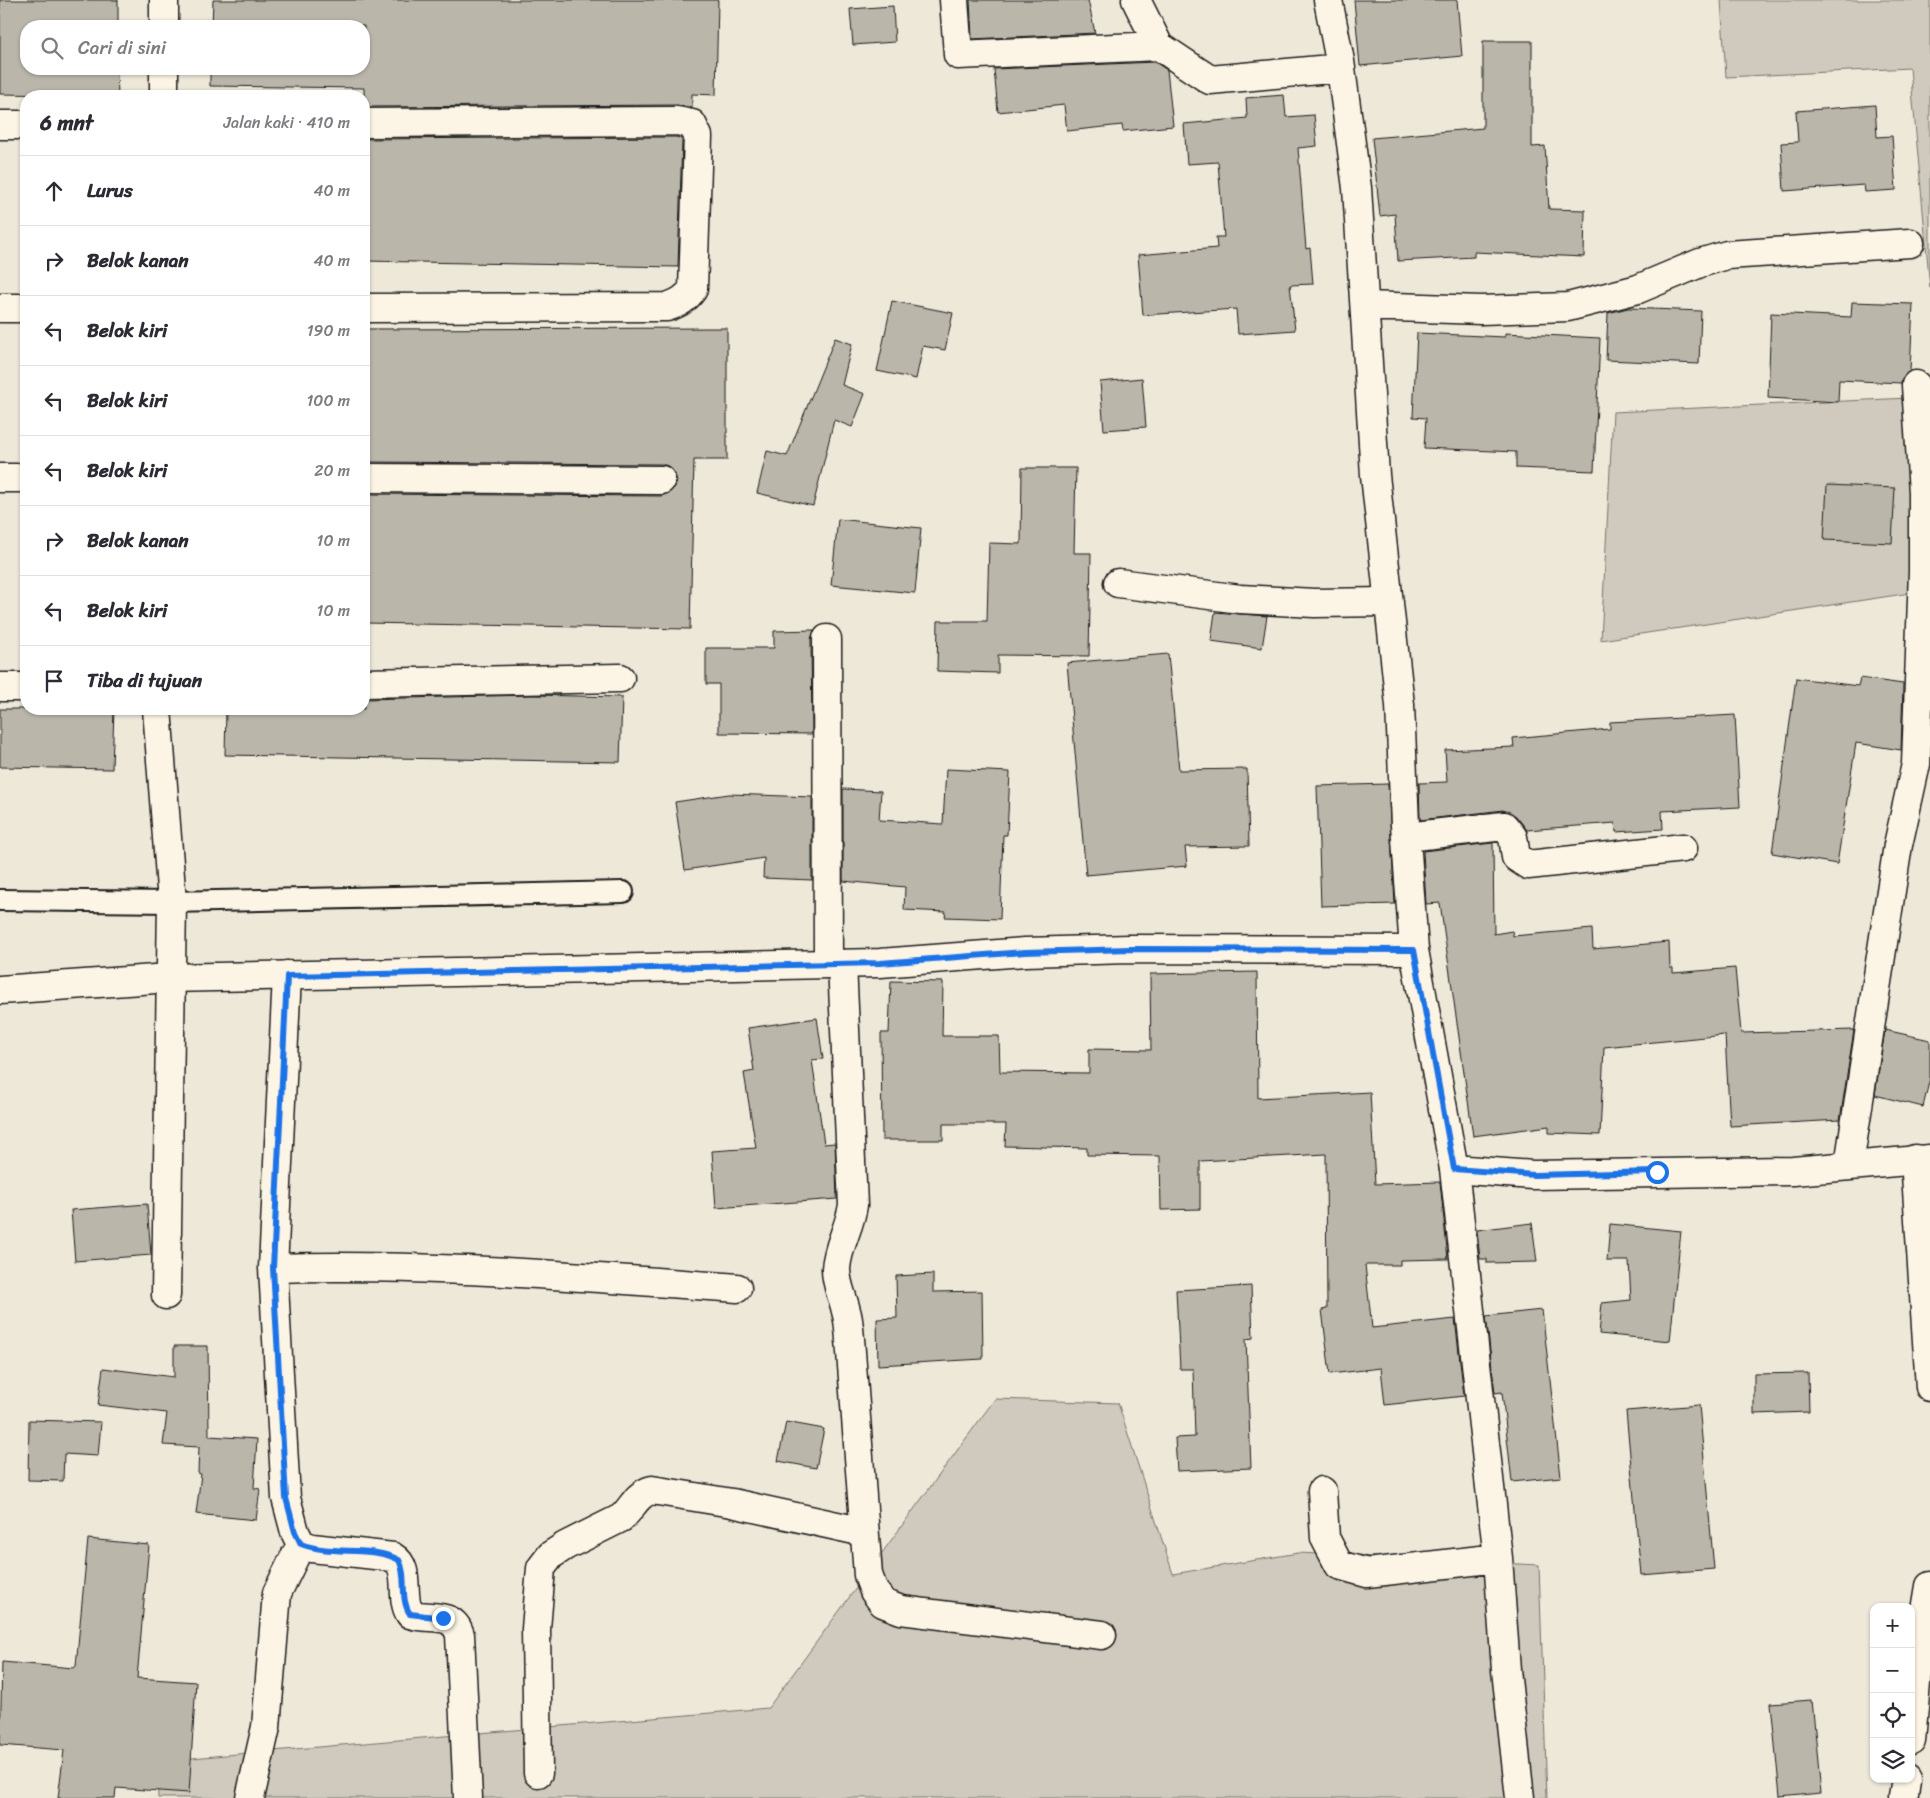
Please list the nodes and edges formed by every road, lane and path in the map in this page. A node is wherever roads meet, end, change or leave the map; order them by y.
1 (164, 0) edge
2 (954, 0) edge
3 (1136, 0) edge
4 (1328, 0) edge
5 (164, 20) edge
6 (1159, 46) junction
7 (1341, 68) junction
8 (164, 75) edge
9 (164, 90) edge
10 (370, 123) edge
11 (0, 125) edge
12 (20, 125) edge
13 (1910, 243) dead end
14 (1365, 306) junction
15 (0, 308) edge
16 (20, 308) edge
17 (370, 308) edge
18 (1916, 385) dead end
19 (0, 478) edge
20 (20, 478) edge
21 (370, 478) edge
22 (661, 480) dead end
23 (1118, 583) dead end
24 (1389, 602) junction
25 (827, 639) dead end
26 (620, 678) dead end
27 (370, 683) edge
28 (20, 686) edge
29 (0, 687) edge
30 (157, 715) edge
31 (1406, 837) junction
32 (1683, 848) dead end
33 (623, 892) dead end
34 (0, 900) edge
35 (172, 902) junction
36 (1414, 950) junction
37 (835, 964) junction
38 (287, 976) junction
39 (169, 978) junction
40 (0, 990) edge
41 (1922, 1159) edge
42 (1849, 1165) junction
43 (1454, 1169) junction
44 (273, 1268) junction
45 (737, 1288) dead end
46 (166, 1295) dead end
47 (1930, 1387) edge
48 (1322, 1491) dead end
49 (864, 1532) junction
50 (301, 1544) junction
51 (1498, 1558) junction
52 (1930, 1586) edge
53 (1102, 1635) dead end
54 (1911, 1738) edge
55 (538, 1773) dead end
56 (1905, 1783) edge
57 (250, 1798) edge
58 (468, 1798) edge
59 (1520, 1798) edge
60 (1903, 1798) edge

1 - 5 street
2 - 6 street
3 - 6 street
4 - 7 street
6 - 7 street
7 - 14 street
8 - 9 street
10 - 17 street
11 - 12 street
13 - 14 street
14 - 24 street
15 - 16 street
18 - 42 street
19 - 20 street
21 - 22 street
23 - 24 street
24 - 31 street
25 - 37 street
26 - 27 street
28 - 29 street
30 - 35 street
31 - 32 street
31 - 36 street
33 - 35 lane
34 - 35 lane
35 - 39 street
36 - 37 street
36 - 43 street
37 - 38 street
37 - 49 street
38 - 39 street
38 - 44 street
39 - 40 street
39 - 46 street
41 - 42 street
41 - 47 street
42 - 43 street
43 - 51 street
44 - 45 street
44 - 50 street
48 - 51 street
49 - 53 street
49 - 55 street
50 - 57 street
50 - 58 street
51 - 59 street
52 - 54 street
56 - 60 street

